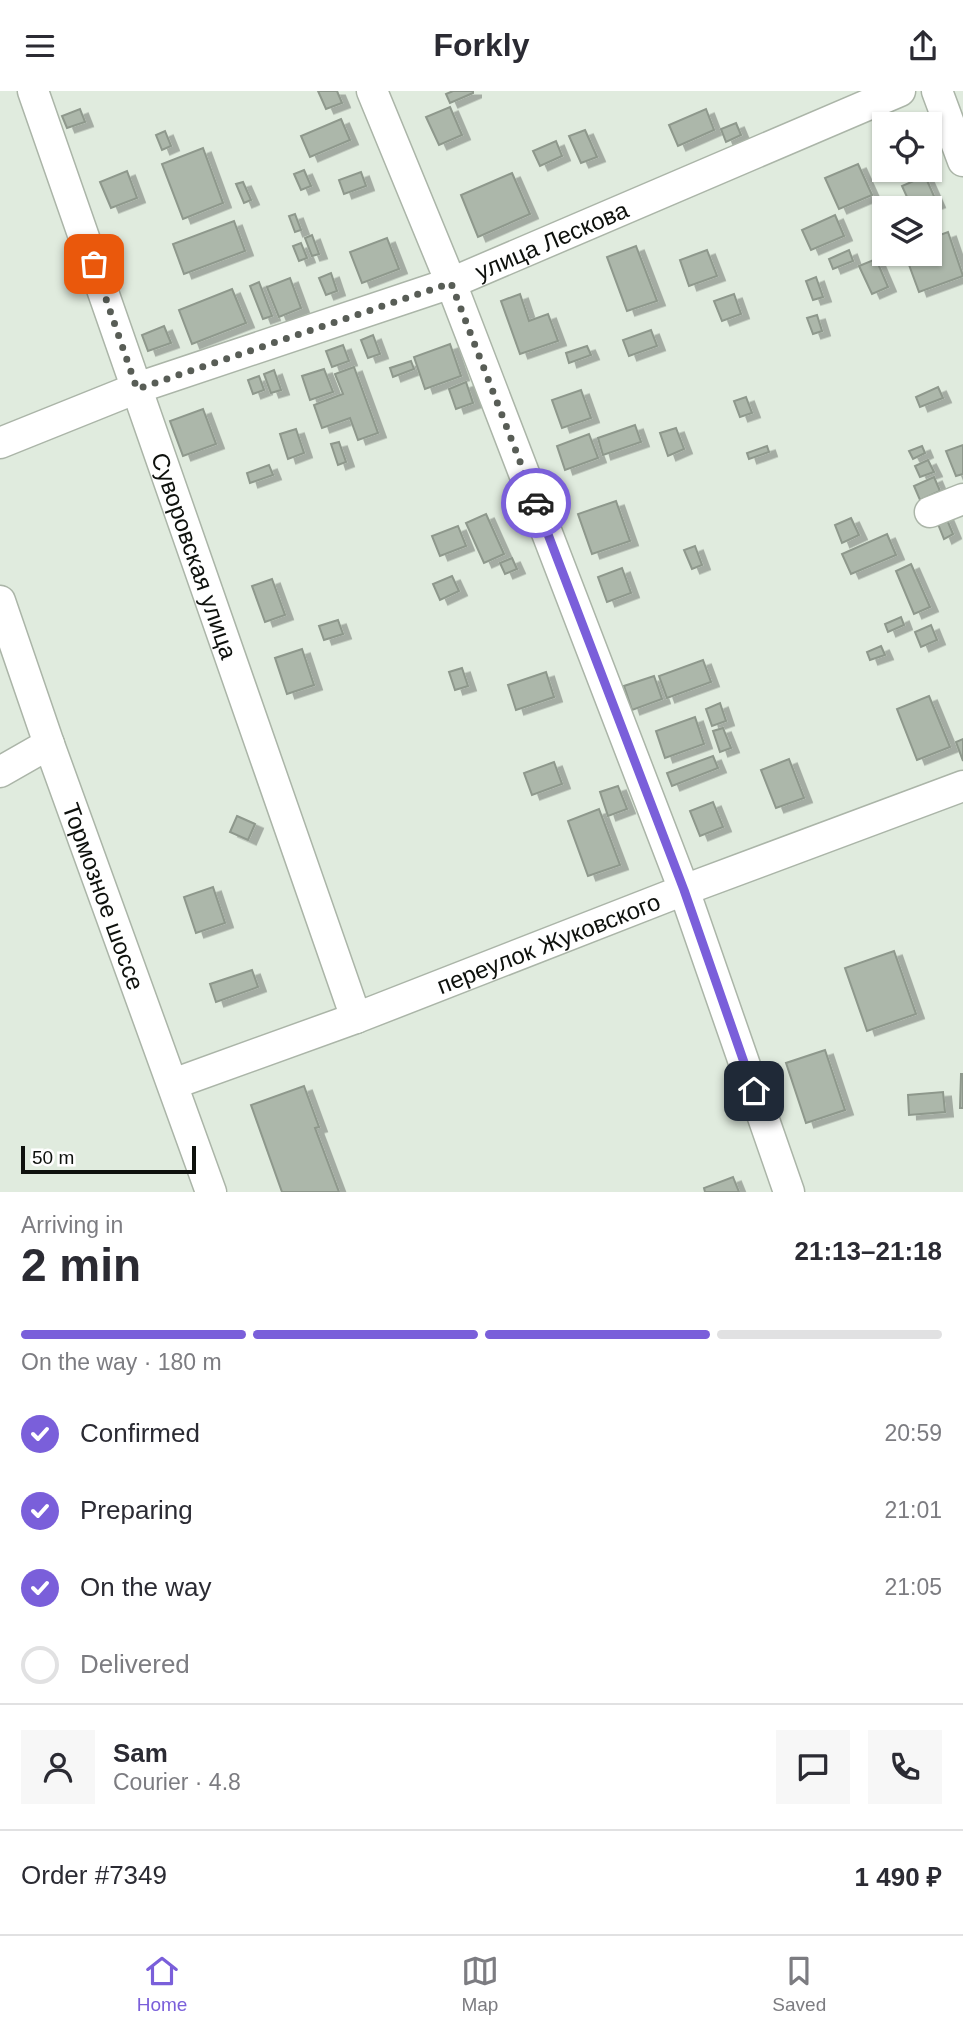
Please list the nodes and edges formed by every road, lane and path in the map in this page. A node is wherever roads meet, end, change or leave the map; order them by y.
1 (33, 91) edge
2 (372, 91) edge
3 (900, 91) edge
4 (937, 91) edge
5 (963, 161) edge
6 (451, 283) junction
7 (137, 389) junction
8 (0, 443) edge
9 (963, 499) edge
10 (930, 512) dead end
11 (0, 601) edge
12 (12, 670) edge
13 (49, 744) junction
14 (0, 772) edge
15 (963, 786) edge
16 (684, 890) junction
17 (356, 1018) junction
18 (173, 1084) junction
19 (211, 1192) edge
20 (789, 1192) edge

1 - 7 street, Суворовская улица
2 - 6 street
3 - 6 street, улица Лескова
4 - 5 street
6 - 7 street, улица Лескова
6 - 16 street
7 - 8 street, улица Лескова
7 - 17 street, Суворовская улица
9 - 10 street
11 - 12 street, Тормозное шоссе
12 - 13 street, Тормозное шоссе
13 - 14 street
13 - 18 street, Тормозное шоссе
15 - 16 street, переулок Жуковского
16 - 17 street, переулок Жуковского
16 - 20 street
17 - 18 street, переулок Жуковского
18 - 19 street, Тормозное шоссе

